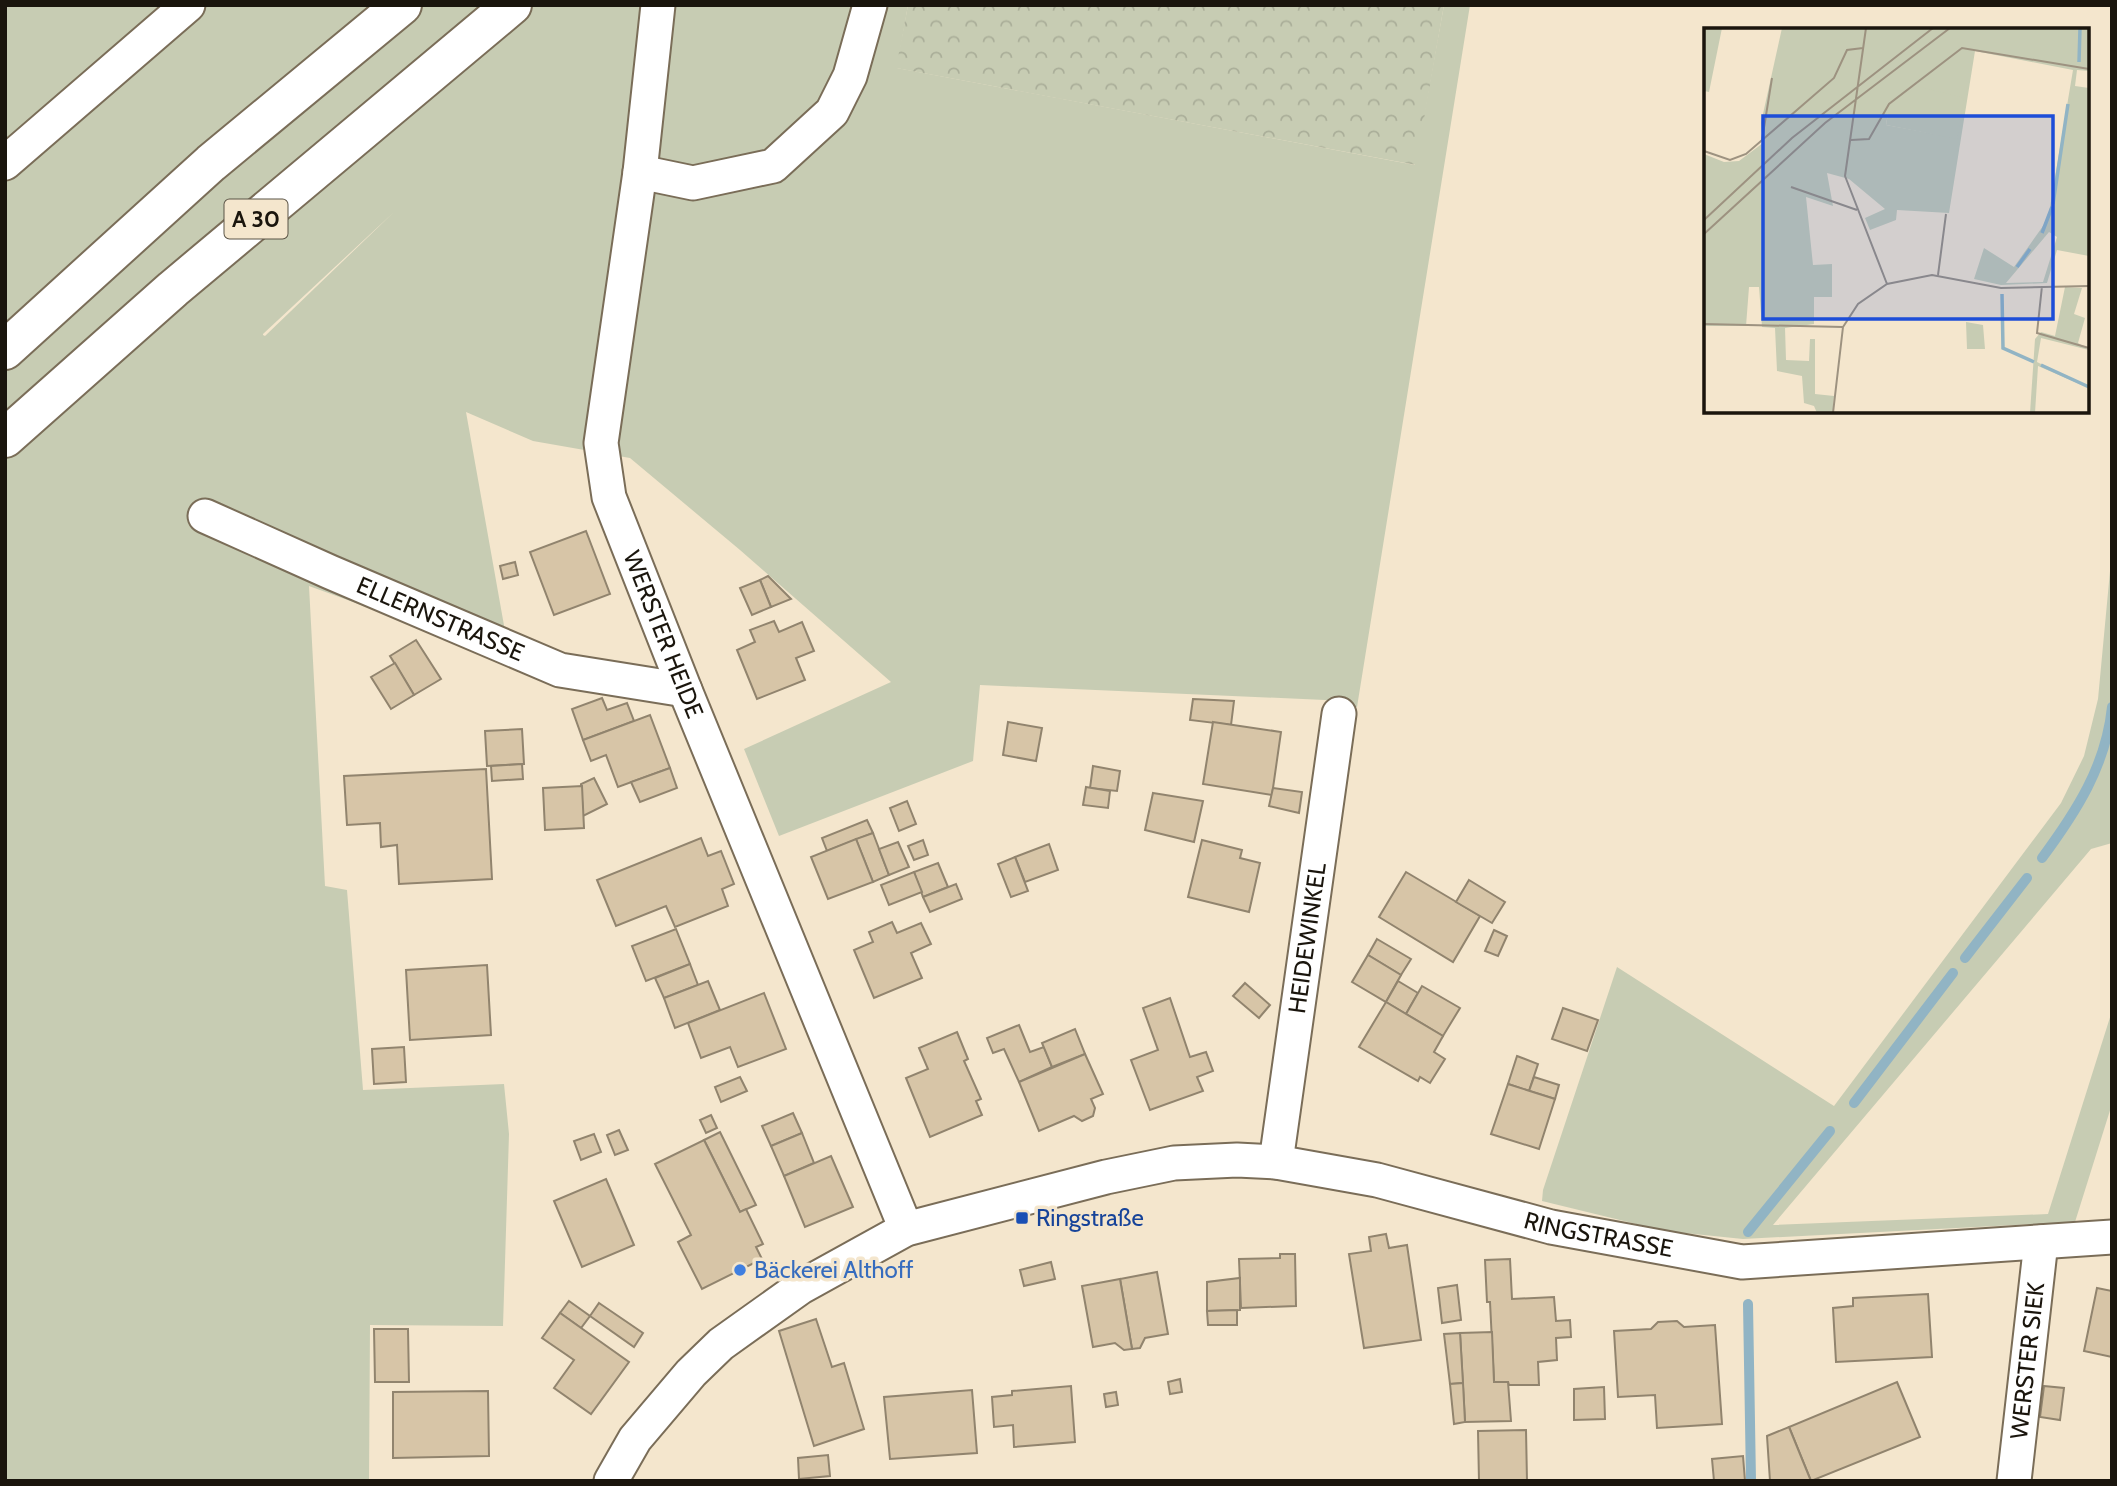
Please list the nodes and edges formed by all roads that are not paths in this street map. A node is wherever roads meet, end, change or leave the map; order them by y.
1 (188, 5) edge
2 (402, 5) edge
3 (512, 5) edge
4 (658, 5) edge
5 (870, 5) edge
6 (5, 163) edge
7 (640, 172) junction
8 (5, 350) edge
9 (5, 438) edge
10 (205, 516) dead end
11 (685, 690) junction
12 (1339, 714) dead end
13 (1276, 1162) junction
14 (906, 1229) junction
15 (2112, 1237) edge
16 (2041, 1242) junction
17 (611, 1481) edge
18 (2014, 1481) edge

1 - 6 street
2 - 8 highway, A 30
3 - 9 highway, A 30
4 - 7 street, WERSTER HEIDE
5 - 7 street
7 - 11 street, WERSTER HEIDE
10 - 11 street, ELLERNSTRASSE
11 - 14 street, WERSTER HEIDE
12 - 13 street, HEIDEWINKEL
13 - 14 street, RINGSTRASSE
13 - 16 street, RINGSTRASSE
14 - 17 street, RINGSTRASSE
15 - 16 street, RINGSTRASSE
16 - 18 street, WERSTER SIEK

